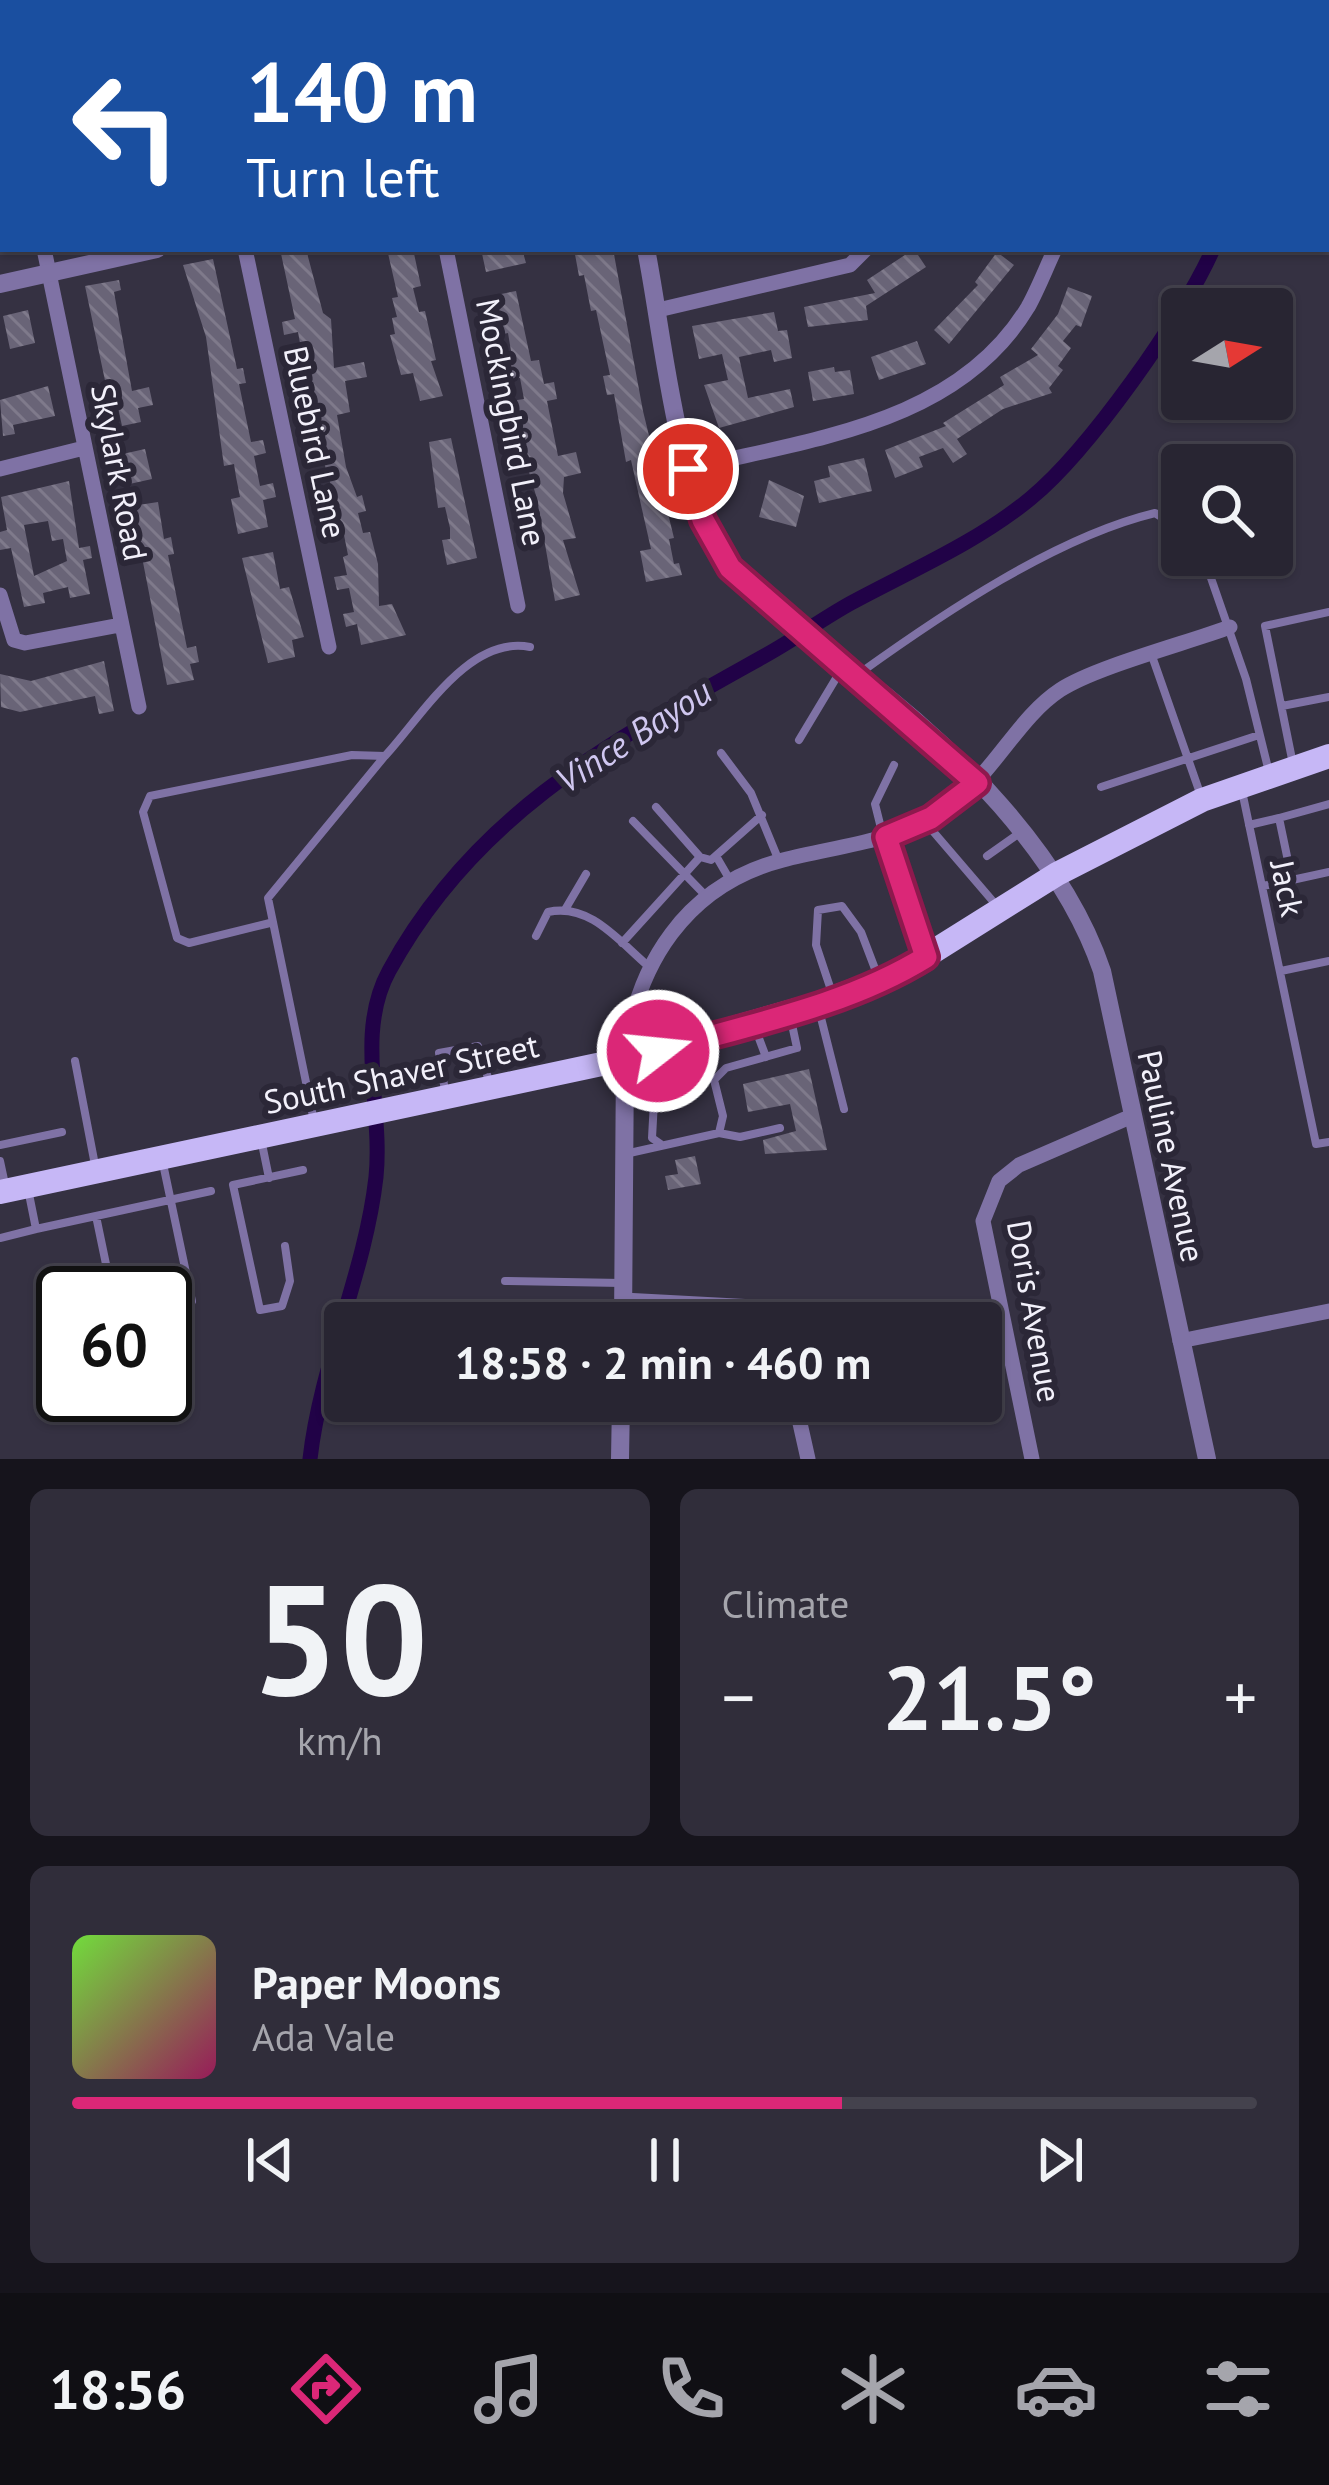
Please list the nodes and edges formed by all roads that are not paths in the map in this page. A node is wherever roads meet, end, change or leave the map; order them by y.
1 (45, 252) edge
2 (144, 252) edge
3 (246, 252) edge
4 (447, 252) edge
5 (647, 252) edge
6 (863, 252) edge
7 (1054, 252) edge
8 (49, 272) junction
9 (0, 284) edge
10 (658, 310) junction
11 (84, 448) junction
12 (688, 469) junction
13 (0, 470) edge
14 (1161, 517) edge
15 (1211, 576) edge
16 (0, 596) edge
17 (518, 606) dead end
18 (1329, 612) edge
19 (120, 625) junction
20 (1231, 627) junction
21 (328, 646) dead end
22 (530, 647) dead end
23 (1152, 656) junction
24 (851, 670) junction
25 (1329, 698) edge
26 (139, 706) dead end
27 (1282, 706) junction
28 (1259, 735) junction
29 (799, 740) dead end
30 (721, 753) dead end
31 (385, 756) junction
32 (1329, 756) edge
33 (1188, 758) junction
34 (894, 765) dead end
35 (1281, 769) junction
36 (977, 783) junction
37 (1240, 784) junction
38 (1101, 787) dead end
39 (1202, 800) junction
40 (1329, 804) edge
41 (656, 807) dead end
42 (762, 815) junction
43 (1279, 818) junction
44 (633, 821) dead end
45 (924, 821) junction
46 (1250, 825) junction
47 (1022, 831) junction
48 (885, 837) junction
49 (700, 856) junction
50 (716, 856) junction
51 (987, 856) dead end
52 (779, 861) junction
53 (683, 871) junction
54 (1329, 872) edge
55 (586, 874) dead end
56 (1057, 874) junction
57 (1292, 880) junction
58 (731, 881) junction
59 (1263, 886) junction
60 (706, 896) junction
61 (566, 908) junction
62 (1000, 909) junction
63 (270, 923) junction
64 (536, 936) dead end
65 (622, 943) junction
66 (926, 957) junction
67 (1329, 961) edge
68 (647, 965) junction
69 (1281, 971) junction
70 (879, 981) junction
71 (825, 1001) junction
72 (789, 1012) junction
73 (753, 1023) junction
74 (692, 1041) junction
75 (658, 1051) junction
76 (766, 1058) junction
77 (625, 1059) junction
78 (75, 1060) dead end
79 (703, 1074) junction
80 (714, 1079) junction
81 (668, 1081) junction
82 (491, 1088) junction
83 (446, 1098) junction
84 (844, 1108) dead end
85 (1132, 1116) junction
86 (315, 1126) junction
87 (780, 1128) dead end
88 (62, 1132) dead end
89 (719, 1133) junction
90 (261, 1137) junction
91 (1329, 1142) edge
92 (0, 1145) edge
93 (662, 1145) junction
94 (625, 1154) junction
95 (161, 1158) junction
96 (0, 1161) edge
97 (303, 1171) dead end
98 (96, 1172) junction
99 (268, 1178) junction
100 (11, 1189) edge
101 (211, 1191) dead end
102 (170, 1200) junction
103 (96, 1216) junction
104 (36, 1229) junction
105 (0, 1238) edge
106 (285, 1246) dead end
107 (106, 1266) edge
108 (184, 1266) edge
109 (506, 1281) dead end
110 (623, 1292) junction
111 (623, 1302) edge
112 (718, 1302) edge
113 (1329, 1311) edge
114 (1180, 1342) junction
115 (621, 1422) edge
116 (800, 1422) edge
117 (620, 1459) edge
118 (808, 1459) edge
119 (1032, 1459) edge
120 (1207, 1459) edge

1 - 8 street, Skylark Road
2 - 8 street
3 - 21 street, Bluebird Lane
4 - 17 street, Mockingbird Lane
5 - 10 street, Pauline Avenue
6 - 10 street
7 - 12 street
8 - 9 street
8 - 11 street, Skylark Road
10 - 12 street, Pauline Avenue
11 - 13 street
11 - 19 street, Skylark Road
12 - 24 street, Pauline Avenue
14 - 24 lane
15 - 20 lane
16 - 19 street
18 - 27 lane
19 - 26 street, Skylark Road
20 - 23 street
20 - 28 lane
22 - 31 lane
23 - 33 lane
23 - 36 street
24 - 29 lane
24 - 36 street, Pauline Avenue
25 - 27 lane
27 - 35 lane
28 - 33 lane
28 - 35 lane
30 - 42 lane
31 - 63 lane
31 - 63 lane
32 - 35 main road, South Shaver Street
33 - 38 lane
33 - 39 lane
34 - 48 lane
35 - 37 main road, South Shaver Street
36 - 45 street
36 - 47 street, Pauline Avenue
37 - 39 main road, South Shaver Street
37 - 46 lane, Jack
39 - 56 main road, South Shaver Street
40 - 43 lane
41 - 49 lane
42 - 50 lane
42 - 52 lane
43 - 46 lane
43 - 57 lane
44 - 53 lane
45 - 48 street
45 - 62 lane
46 - 59 lane, Jack
47 - 51 lane
47 - 56 street, Pauline Avenue
48 - 52 street
48 - 66 lane
49 - 50 lane
49 - 53 lane
50 - 58 lane
52 - 58 street
53 - 60 lane
53 - 65 lane
54 - 57 lane
55 - 61 lane
56 - 62 main road, South Shaver Street
56 - 85 street, Pauline Avenue
57 - 59 lane
58 - 60 street
59 - 69 lane, Jack
60 - 68 street
61 - 64 lane
61 - 65 lane
62 - 66 main road, South Shaver Street
63 - 86 lane
65 - 68 lane
66 - 70 main road, South Shaver Street
67 - 69 lane
68 - 77 street
69 - 91 lane, Jack
70 - 71 main road, South Shaver Street
70 - 71 lane
71 - 72 main road, South Shaver Street
71 - 84 lane
72 - 73 main road, South Shaver Street
72 - 76 lane
73 - 74 main road, South Shaver Street
73 - 76 lane
74 - 75 main road, South Shaver Street
74 - 79 lane
75 - 77 main road, South Shaver Street
75 - 81 lane
76 - 80 lane
77 - 82 main road, South Shaver Street
77 - 94 street
78 - 98 lane
79 - 80 lane
79 - 81 lane
80 - 89 lane
81 - 93 lane
82 - 83 main road, South Shaver Street
82 - 83 lane
83 - 86 main road, South Shaver Street
85 - 114 street, Pauline Avenue
85 - 119 street, Doris Avenue
86 - 90 main road, South Shaver Street
87 - 89 lane
88 - 92 lane
89 - 93 lane
90 - 95 main road, South Shaver Street
90 - 99 lane
93 - 94 lane
94 - 110 street
95 - 98 main road, South Shaver Street
95 - 102 lane
96 - 100 lane
97 - 99 lane
98 - 100 main road, South Shaver Street
99 - 106 lane
100 - 104 lane
101 - 102 lane
102 - 103 lane
102 - 108 lane
103 - 104 lane
103 - 107 lane
104 - 105 lane
109 - 110 lane
110 - 111 street
110 - 112 street
113 - 114 street
114 - 120 street, Pauline Avenue
115 - 117 street
116 - 118 street

